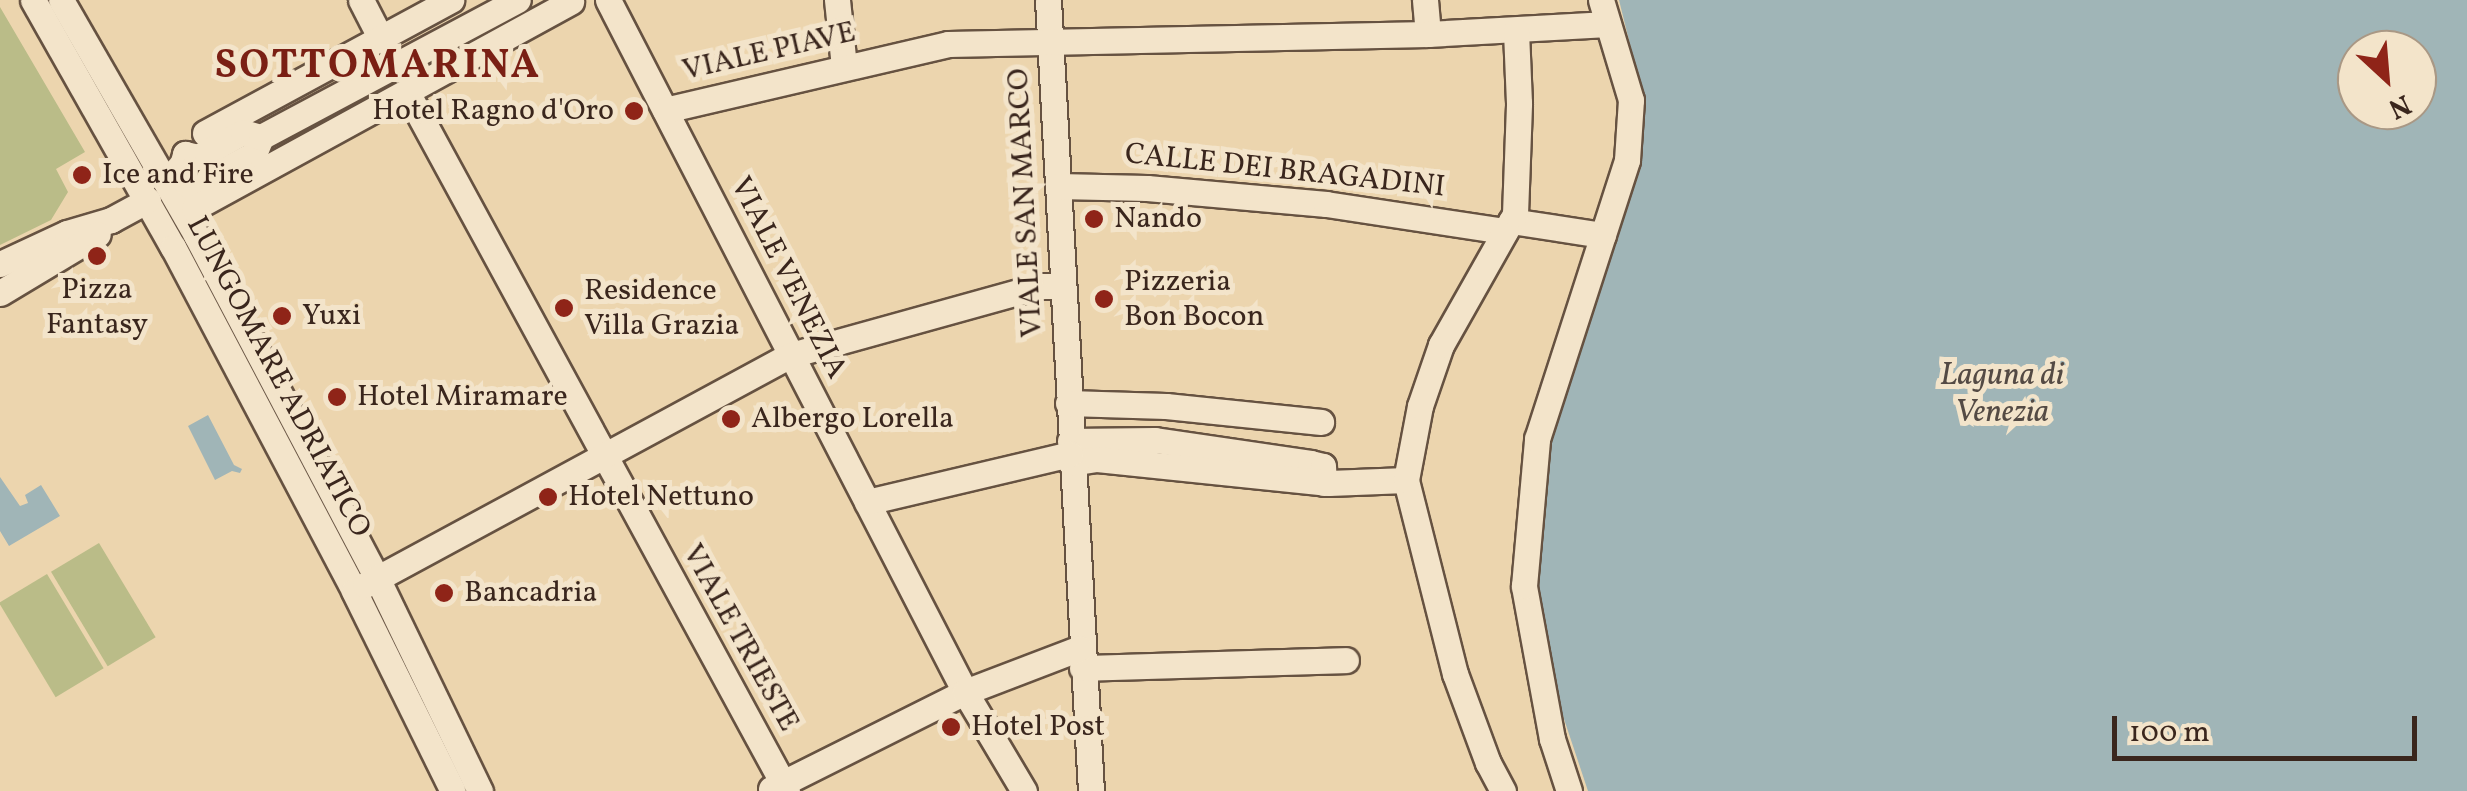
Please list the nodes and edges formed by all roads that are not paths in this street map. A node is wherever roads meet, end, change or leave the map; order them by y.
1 (33, 0) edge
2 (62, 0) edge
3 (361, 0) edge
4 (451, 0) edge
5 (609, 0) edge
6 (837, 0) edge
7 (1048, 0) edge
8 (1424, 0) edge
9 (570, 1) edge
10 (526, 5) edge
11 (1605, 12) edge
12 (479, 21) edge
13 (1516, 31) junction
14 (1428, 34) junction
15 (380, 37) junction
16 (1057, 40) junction
17 (844, 67) junction
18 (408, 94) junction
19 (665, 110) junction
20 (261, 137) dead end
21 (144, 167) junction
22 (1058, 186) junction
23 (148, 200) junction
24 (111, 220) junction
25 (172, 220) junction
26 (1508, 226) junction
27 (1602, 235) junction
28 (4, 279) edge
29 (1063, 286) junction
30 (791, 355) junction
31 (1068, 403) junction
32 (1321, 422) dead end
33 (1070, 453) junction
34 (602, 455) junction
35 (1406, 480) junction
36 (866, 502) junction
37 (378, 578) junction
38 (354, 591) junction
39 (1081, 658) junction
40 (1346, 660) dead end
41 (965, 692) junction
42 (779, 788) edge
43 (453, 791) edge
44 (480, 791) edge
45 (1024, 791) edge
46 (1091, 791) edge
47 (1503, 791) edge
48 (1570, 791) edge

1 - 21 street, LUNGOMARE ADRIATICO
2 - 21 street, LUNGOMARE ADRIATICO
3 - 15 street
4 - 15 street
5 - 9 street
5 - 19 street, VIALE VENEZIA
6 - 17 street
7 - 16 street, VIALE SAN MARCO
8 - 14 street
9 - 18 street
10 - 12 street
11 - 13 street, VIALE PIAVE
11 - 27 street
12 - 20 street
13 - 14 street, VIALE PIAVE
13 - 26 street
14 - 16 street, VIALE PIAVE
15 - 21 street
16 - 17 street, VIALE PIAVE
16 - 22 street, VIALE SAN MARCO
17 - 19 street, VIALE PIAVE
18 - 25 street
18 - 34 street, VIALE TRIESTE
19 - 30 street, VIALE VENEZIA
21 - 23 street, LUNGOMARE ADRIATICO
21 - 25 street, LUNGOMARE ADRIATICO
22 - 26 street, CALLE DEI BRAGADINI
22 - 29 street, VIALE SAN MARCO
23 - 24 street
23 - 25 street, LUNGOMARE ADRIATICO
24 - 28 street
24 - 28 street
25 - 37 street, LUNGOMARE ADRIATICO
25 - 38 street, LUNGOMARE ADRIATICO
26 - 27 street, CALLE DEI BRAGADINI
26 - 35 street
27 - 48 street
29 - 30 street
29 - 31 street, VIALE SAN MARCO
30 - 34 street
30 - 36 street, VIALE VENEZIA
31 - 32 street
31 - 33 street, VIALE SAN MARCO
33 - 35 street
33 - 36 street
33 - 39 street, VIALE SAN MARCO
34 - 37 street
34 - 42 street, VIALE TRIESTE
35 - 47 street
36 - 41 street, VIALE VENEZIA
37 - 38 street
37 - 44 street, LUNGOMARE ADRIATICO
38 - 43 street, LUNGOMARE ADRIATICO
39 - 40 street
39 - 41 street
39 - 46 street, VIALE SAN MARCO
41 - 42 street
41 - 45 street

